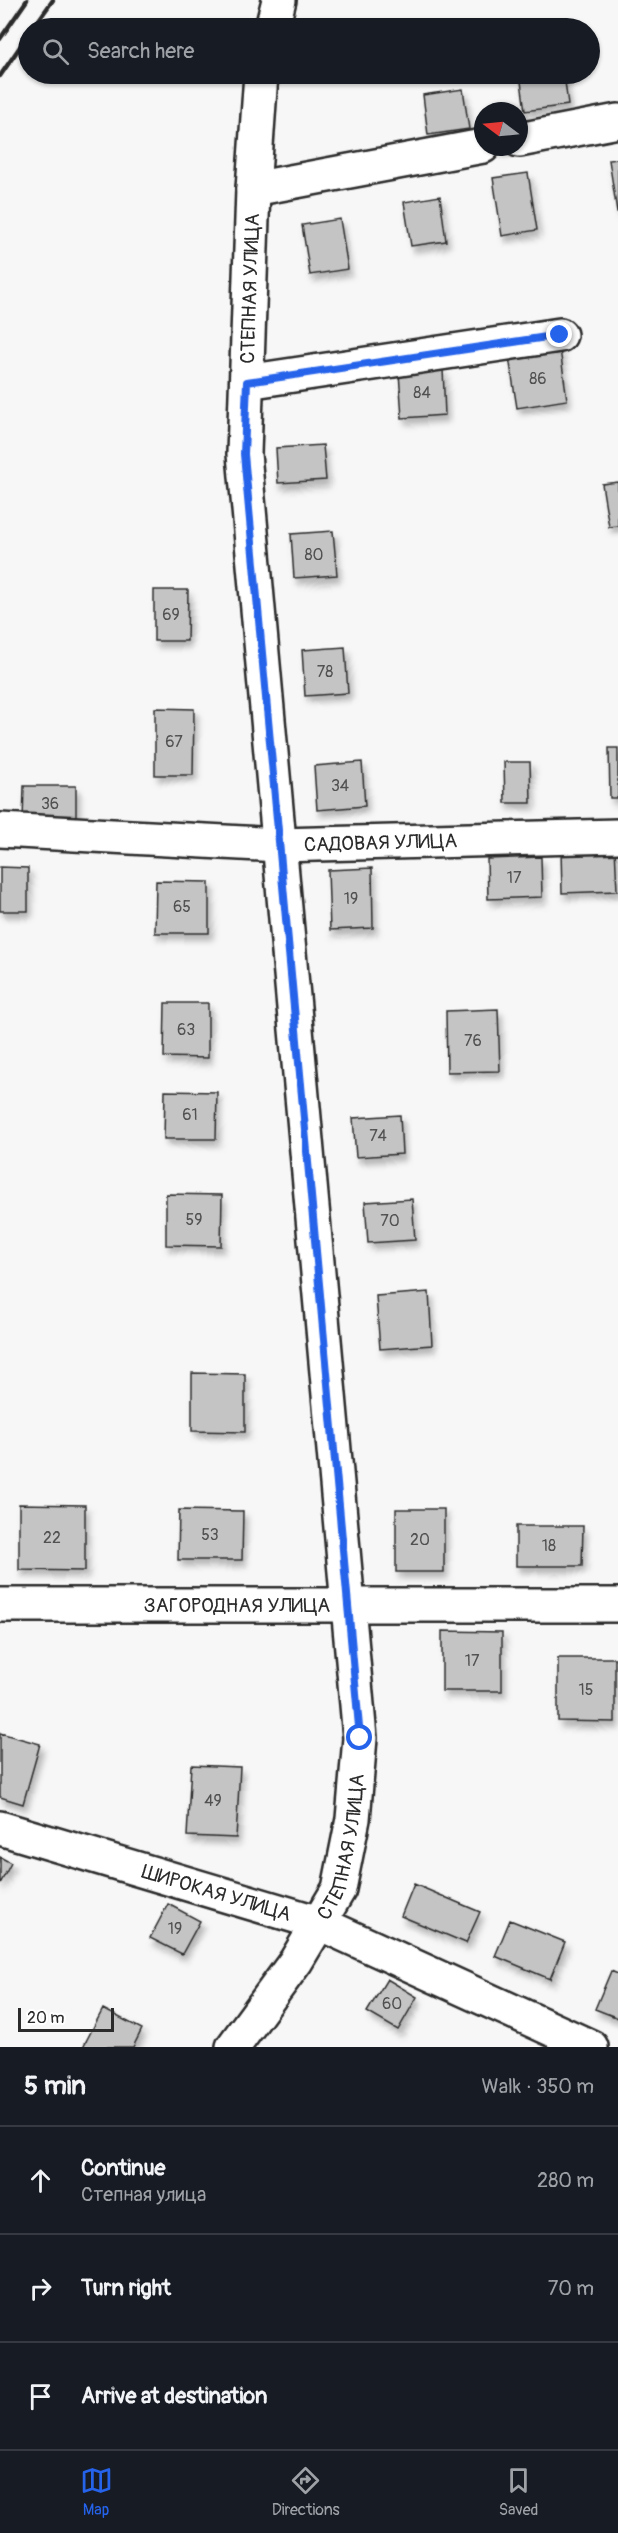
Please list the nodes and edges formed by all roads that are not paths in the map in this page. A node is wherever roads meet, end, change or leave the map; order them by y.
1 (279, 0) edge
2 (274, 18) edge
3 (260, 84) edge
4 (618, 121) edge
5 (528, 138) edge
6 (474, 148) edge
7 (254, 189) junction
8 (560, 335) dead end
9 (247, 382) junction
10 (0, 830) edge
11 (618, 836) edge
12 (279, 845) junction
13 (0, 1605) edge
14 (348, 1605) junction
15 (618, 1605) edge
16 (0, 1828) edge
17 (319, 1923) junction
18 (233, 2047) edge
19 (591, 2047) edge

1 - 2 street
3 - 7 street, СТЕПНАЯ УЛИЦА
4 - 5 street
6 - 7 street
7 - 9 street, СТЕПНАЯ УЛИЦА
8 - 9 street
9 - 12 street, СТЕПНАЯ УЛИЦА
10 - 12 street, САДОВАЯ УЛИЦА
11 - 12 street, САДОВАЯ УЛИЦА
12 - 14 street, СТЕПНАЯ УЛИЦА
13 - 14 street, ЗАГОРОДНАЯ УЛИЦА
14 - 15 street, ЗАГОРОДНАЯ УЛИЦА
14 - 17 street, СТЕПНАЯ УЛИЦА
16 - 17 street, ШИРОКАЯ УЛИЦА
17 - 18 street, СТЕПНАЯ УЛИЦА
17 - 19 street, ШИРОКАЯ УЛИЦА

